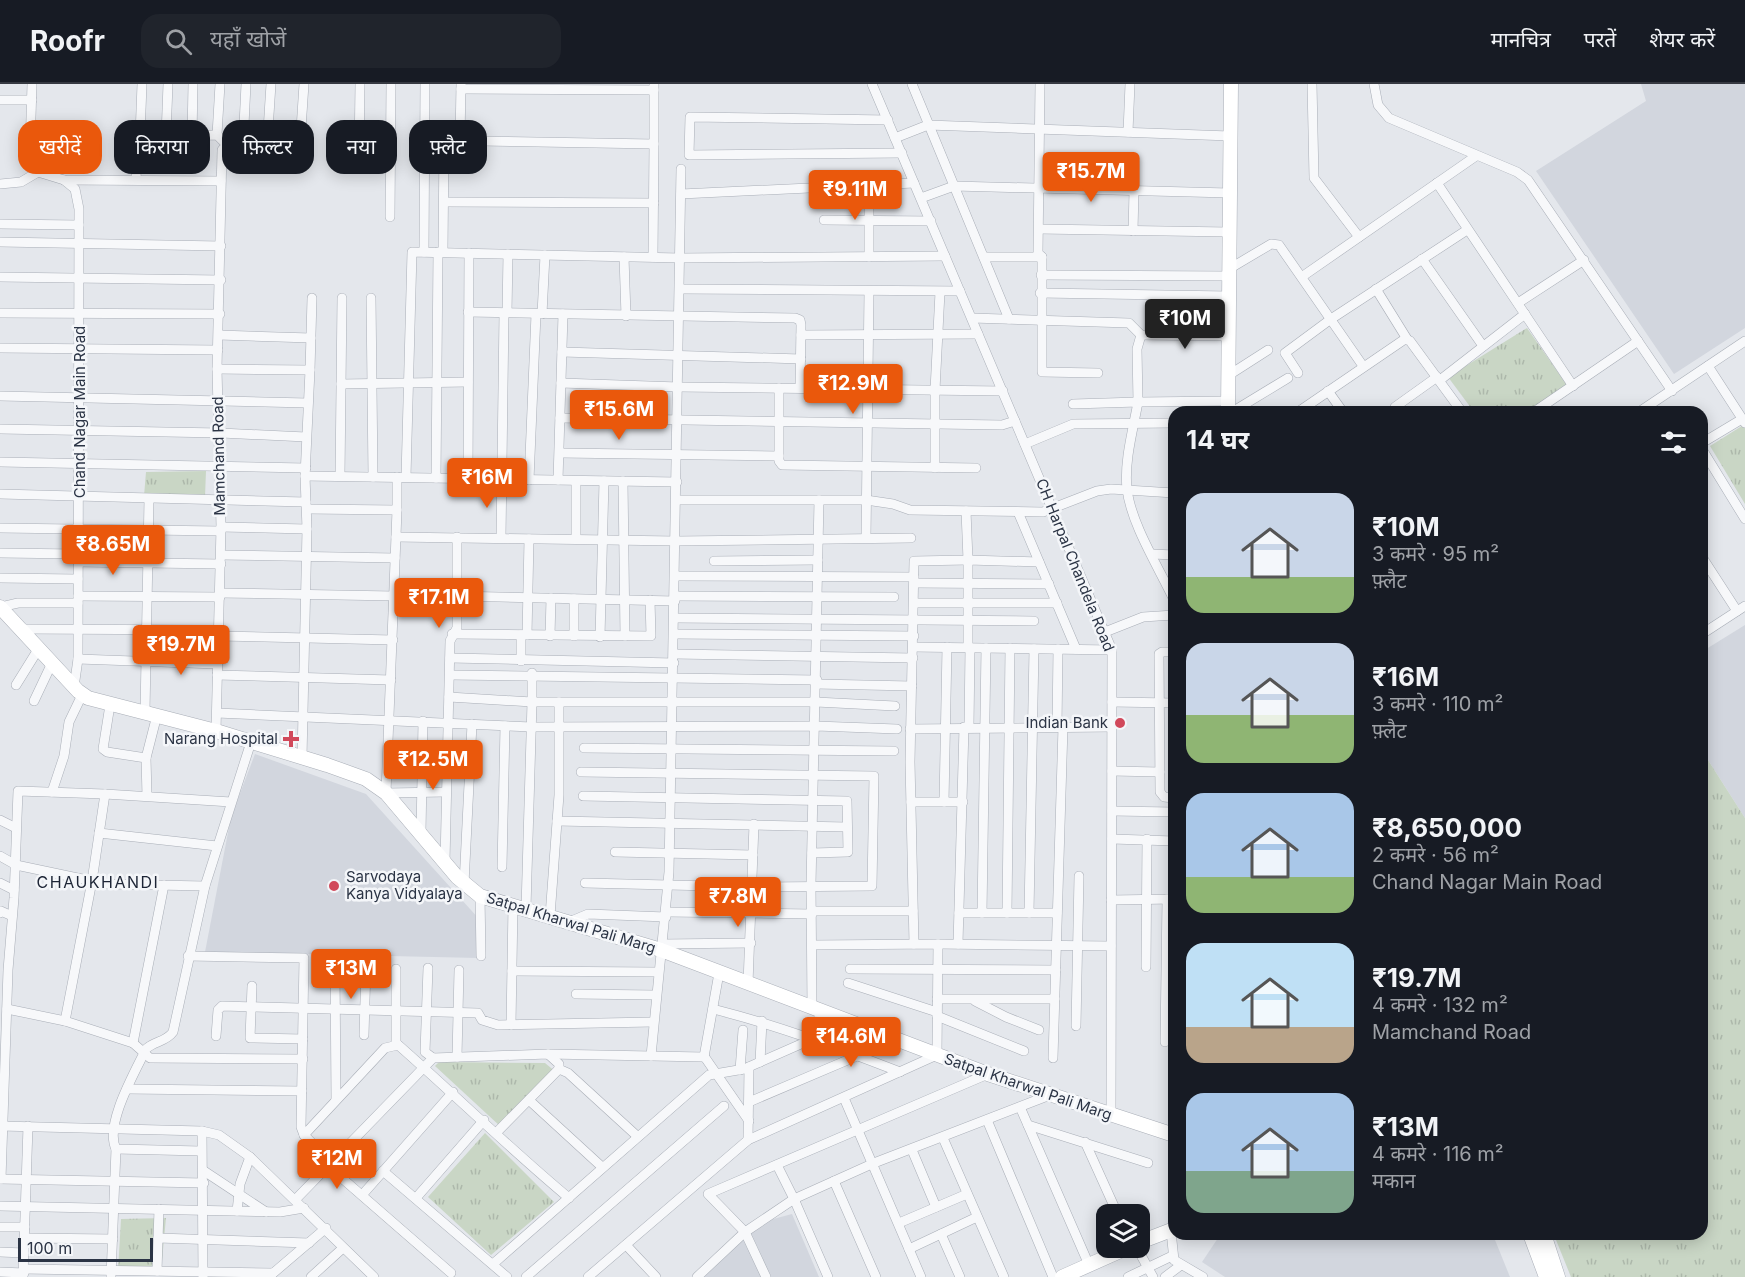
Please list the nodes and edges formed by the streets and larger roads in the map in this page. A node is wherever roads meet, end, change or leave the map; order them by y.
1 (32, 84) edge
2 (142, 84) edge
3 (168, 84) edge
4 (193, 84) edge
5 (220, 84) edge
6 (246, 84) edge
7 (271, 84) edge
8 (304, 84) edge
9 (360, 84) edge
10 (391, 84) edge
11 (425, 84) edge
12 (872, 84) edge
13 (912, 84) edge
14 (1040, 84) edge
15 (1130, 84) edge
16 (1231, 84) edge
17 (1312, 84) edge
18 (1374, 84) edge
19 (461, 86) edge
20 (654, 87) edge
21 (0, 100) edge
22 (32, 100) junction
23 (31, 120) edge
24 (141, 120) edge
25 (167, 120) edge
26 (192, 120) edge
27 (244, 120) edge
28 (269, 120) edge
29 (302, 120) edge
30 (360, 120) edge
31 (425, 120) edge
32 (460, 120) edge
33 (888, 120) junction
34 (928, 125) junction
35 (1040, 129) junction
36 (1128, 132) junction
37 (210, 135) edge
38 (217, 135) junction
39 (1230, 135) junction
40 (895, 138) junction
41 (222, 140) edge
42 (487, 141) edge
43 (654, 144) junction
44 (222, 150) edge
45 (902, 153) junction
46 (1476, 156) junction
47 (681, 169) dead end
48 (35, 174) edge
49 (44, 174) edge
50 (136, 174) edge
51 (425, 174) edge
52 (444, 174) edge
53 (64, 180) junction
54 (136, 180) junction
55 (220, 181) junction
56 (914, 183) junction
57 (1437, 183) junction
58 (0, 184) edge
59 (869, 186) junction
60 (954, 186) junction
61 (1039, 189) junction
62 (1134, 191) junction
63 (681, 194) junction
64 (1228, 194) junction
65 (921, 198) junction
66 (444, 202) junction
67 (654, 203) junction
68 (390, 217) dead end
69 (824, 220) dead end
70 (869, 220) junction
71 (931, 221) junction
72 (0, 224) edge
73 (80, 225) junction
74 (1039, 229) junction
75 (1467, 230) junction
76 (1133, 231) junction
77 (1228, 232) junction
78 (1359, 237) junction
79 (0, 242) edge
80 (80, 243) junction
81 (220, 246) junction
82 (424, 252) junction
83 (440, 252) junction
84 (469, 253) junction
85 (508, 254) junction
86 (545, 255) junction
87 (945, 256) junction
88 (624, 257) junction
89 (653, 257) junction
90 (869, 257) junction
91 (984, 257) junction
92 (1042, 257) junction
93 (680, 258) junction
94 (1422, 259) junction
95 (1584, 260) junction
96 (1230, 273) junction
97 (1041, 275) junction
98 (1303, 276) junction
99 (0, 277) edge
100 (80, 278) junction
101 (220, 280) junction
102 (680, 289) junction
103 (1377, 289) junction
104 (960, 291) junction
105 (868, 292) junction
106 (940, 292) junction
107 (1040, 293) junction
108 (1229, 296) junction
109 (312, 298) dead end
110 (342, 298) dead end
111 (371, 298) dead end
112 (1518, 303) junction
113 (468, 312) junction
114 (0, 313) edge
115 (80, 313) junction
116 (506, 313) junction
117 (539, 314) junction
118 (563, 314) junction
119 (220, 315) junction
120 (1525, 315) junction
121 (626, 316) junction
122 (680, 317) junction
123 (972, 318) junction
124 (1009, 319) junction
125 (1041, 319) junction
126 (1331, 319) junction
127 (978, 334) junction
128 (219, 335) junction
129 (801, 335) junction
130 (868, 335) junction
131 (938, 335) junction
132 (1141, 335) junction
133 (1229, 336) junction
134 (311, 338) junction
135 (1407, 339) junction
136 (1638, 341) junction
137 (1745, 341) edge
138 (1483, 346) junction
139 (0, 348) edge
140 (80, 349) junction
141 (218, 350) junction
142 (1268, 350) dead end
143 (562, 352) junction
144 (679, 356) junction
145 (801, 359) junction
146 (1363, 366) junction
147 (1708, 366) junction
148 (217, 369) junction
149 (310, 370) junction
150 (1098, 373) dead end
151 (1298, 373) dead end
152 (1229, 375) junction
153 (1288, 378) dead end
154 (1438, 379) junction
155 (409, 382) junction
156 (437, 382) junction
157 (468, 382) junction
158 (561, 383) junction
159 (341, 384) junction
160 (372, 384) junction
161 (1573, 386) junction
162 (678, 387) junction
163 (779, 388) junction
164 (800, 388) junction
165 (867, 388) junction
166 (934, 390) junction
167 (1003, 391) junction
168 (1672, 391) junction
169 (1328, 392) junction
170 (0, 396) edge
171 (80, 397) junction
172 (219, 400) junction
173 (1138, 402) junction
174 (308, 403) junction
175 (1073, 404) dead end
176 (1190, 406) edge
177 (1229, 406) edge
178 (1235, 406) edge
179 (1308, 406) edge
180 (1338, 406) edge
181 (1397, 406) edge
182 (1458, 406) edge
183 (1543, 406) edge
184 (1649, 406) edge
185 (560, 418) junction
186 (678, 421) junction
187 (1016, 421) junction
188 (1744, 421) edge
189 (867, 422) junction
190 (779, 423) junction
191 (1134, 423) junction
192 (1168, 423) edge
193 (935, 424) junction
194 (0, 429) edge
195 (79, 430) junction
196 (221, 433) junction
197 (306, 437) junction
198 (1708, 440) edge
199 (1025, 444) junction
200 (560, 453) junction
201 (678, 455) junction
202 (779, 456) junction
203 (1708, 459) edge
204 (0, 462) edge
205 (80, 462) junction
206 (221, 467) junction
207 (866, 467) junction
208 (935, 468) junction
209 (976, 468) dead end
210 (305, 472) junction
211 (340, 476) junction
212 (373, 477) junction
213 (401, 477) junction
214 (436, 478) junction
215 (468, 478) junction
216 (501, 479) junction
217 (529, 480) junction
218 (558, 480) junction
219 (576, 481) junction
220 (604, 481) junction
221 (623, 482) junction
222 (677, 483) junction
223 (1127, 490) junction
224 (1168, 493) edge
225 (0, 494) edge
226 (80, 495) junction
227 (149, 499) junction
228 (221, 499) junction
229 (677, 500) junction
230 (819, 500) junction
231 (866, 501) junction
232 (307, 506) junction
233 (1053, 509) junction
234 (397, 510) junction
235 (966, 512) junction
236 (1018, 512) junction
237 (1745, 519) edge
238 (0, 528) edge
239 (79, 529) junction
240 (221, 529) junction
241 (307, 529) junction
242 (147, 530) junction
243 (396, 537) junction
244 (458, 537) junction
245 (501, 538) junction
246 (866, 538) junction
247 (912, 538) dead end
248 (529, 539) junction
249 (576, 539) junction
250 (602, 539) junction
251 (818, 539) junction
252 (625, 540) junction
253 (676, 541) junction
254 (0, 553) edge
255 (1152, 554) junction
256 (1168, 555) edge
257 (307, 556) junction
258 (78, 558) junction
259 (395, 558) junction
260 (221, 560) junction
261 (818, 560) junction
262 (968, 560) junction
263 (714, 561) dead end
264 (1039, 562) junction
265 (147, 563) junction
266 (1708, 565) edge
267 (675, 576) junction
268 (818, 577) junction
269 (0, 578) edge
270 (78, 579) junction
271 (914, 580) junction
272 (968, 584) junction
273 (1048, 584) junction
274 (1168, 587) edge
275 (220, 595) junction
276 (306, 595) junction
277 (394, 596) junction
278 (456, 596) junction
279 (147, 597) junction
280 (529, 597) junction
281 (818, 597) junction
282 (894, 597) dead end
283 (550, 598) junction
284 (574, 598) junction
285 (675, 598) junction
286 (601, 599) junction
287 (78, 600) junction
288 (626, 600) junction
289 (650, 600) junction
290 (914, 603) junction
291 (968, 603) junction
292 (1056, 603) junction
293 (0, 607) edge
294 (1741, 609) edge
295 (1168, 615) edge
296 (675, 618) junction
297 (817, 618) junction
298 (914, 618) junction
299 (968, 619) junction
300 (1034, 621) dead end
301 (21, 629) junction
302 (78, 629) junction
303 (146, 630) junction
304 (1708, 630) edge
305 (1105, 632) junction
306 (218, 633) junction
307 (452, 634) junction
308 (674, 634) junction
309 (524, 635) junction
310 (817, 635) junction
311 (550, 636) junction
312 (574, 636) junction
313 (600, 636) junction
314 (625, 636) junction
315 (914, 636) junction
316 (305, 638) junction
317 (393, 640) junction
318 (914, 647) junction
319 (947, 647) junction
320 (39, 648) junction
321 (969, 648) junction
322 (986, 648) junction
323 (1010, 648) junction
324 (1034, 649) junction
325 (1058, 649) junction
326 (1077, 649) junction
327 (1112, 650) junction
328 (1168, 652) edge
329 (817, 657) junction
330 (450, 658) junction
331 (674, 658) junction
332 (913, 658) junction
333 (78, 659) junction
334 (521, 661) junction
335 (146, 662) junction
336 (532, 662) junction
337 (52, 663) junction
338 (217, 664) junction
339 (218, 675) junction
340 (450, 675) junction
341 (532, 676) junction
342 (304, 678) junction
343 (391, 680) junction
344 (673, 680) junction
345 (816, 682) junction
346 (16, 685) dead end
347 (912, 686) junction
348 (78, 691) junction
349 (449, 697) junction
350 (34, 701) dead end
351 (532, 702) junction
352 (560, 702) junction
353 (673, 702) junction
354 (816, 702) junction
355 (1112, 702) junction
356 (1160, 702) junction
357 (1168, 703) edge
358 (110, 705) junction
359 (895, 706) dead end
360 (151, 713) junction
361 (217, 713) junction
362 (303, 715) junction
363 (390, 720) junction
364 (423, 721) junction
365 (448, 722) junction
366 (472, 724) junction
367 (505, 726) junction
368 (816, 726) junction
369 (532, 727) junction
370 (560, 727) junction
371 (672, 727) junction
372 (946, 727) junction
373 (967, 727) junction
374 (985, 727) junction
375 (1009, 727) junction
376 (1033, 727) junction
377 (1060, 727) junction
378 (1112, 727) junction
379 (897, 729) dead end
380 (910, 729) junction
381 (216, 730) junction
382 (251, 742) junction
383 (584, 748) dead end
384 (672, 748) junction
385 (815, 749) junction
386 (894, 751) dead end
387 (146, 758) junction
388 (302, 758) junction
389 (1112, 771) junction
390 (581, 772) dead end
391 (1160, 772) junction
392 (671, 773) junction
393 (814, 774) junction
394 (422, 791) junction
395 (52, 792) junction
396 (446, 792) junction
397 (387, 793) junction
398 (105, 794) junction
399 (147, 796) junction
400 (583, 796) dead end
401 (670, 796) junction
402 (1168, 797) edge
403 (814, 800) junction
404 (231, 802) junction
405 (910, 802) junction
406 (944, 802) junction
407 (963, 802) junction
408 (1112, 811) junction
409 (1168, 812) edge
410 (0, 820) edge
411 (557, 821) junction
412 (670, 822) junction
413 (754, 824) junction
414 (813, 825) junction
415 (847, 827) junction
416 (15, 828) junction
417 (99, 833) junction
418 (420, 834) junction
419 (1112, 839) junction
420 (1147, 839) junction
421 (1168, 841) edge
422 (217, 846) junction
423 (615, 852) dead end
424 (669, 853) junction
425 (812, 853) junction
426 (753, 855) junction
427 (0, 856) edge
428 (445, 862) junction
429 (16, 865) junction
430 (502, 867) dead end
431 (1079, 876) dead end
432 (92, 881) junction
433 (0, 883) edge
434 (585, 883) dead end
435 (464, 884) junction
436 (164, 885) junction
437 (668, 885) junction
438 (811, 885) junction
439 (205, 886) junction
440 (753, 887) junction
441 (14, 890) junction
442 (480, 896) junction
443 (1146, 899) junction
444 (1168, 899) edge
445 (1112, 900) junction
446 (519, 907) junction
447 (0, 911) edge
448 (913, 911) junction
449 (752, 913) junction
450 (812, 913) junction
451 (959, 913) junction
452 (982, 913) junction
453 (1007, 913) junction
454 (1029, 913) junction
455 (1057, 913) junction
456 (666, 914) junction
457 (12, 916) junction
458 (550, 916) junction
459 (569, 922) junction
460 (752, 943) junction
461 (914, 944) junction
462 (938, 944) junction
463 (958, 944) junction
464 (812, 945) junction
465 (1055, 946) junction
466 (1077, 946) junction
467 (1111, 946) junction
468 (662, 947) junction
469 (188, 956) junction
470 (481, 956) dead end
471 (366, 966) dead end
472 (335, 967) dead end
473 (1146, 967) dead end
474 (428, 968) dead end
475 (396, 969) dead end
476 (459, 969) dead end
477 (850, 969) dead end
478 (938, 969) junction
479 (1056, 970) junction
480 (1168, 970) edge
481 (512, 971) junction
482 (658, 972) junction
483 (719, 973) junction
484 (4, 983) edge
485 (848, 983) dead end
486 (748, 984) junction
487 (252, 986) dead end
488 (576, 994) dead end
489 (656, 995) junction
490 (937, 999) junction
491 (973, 999) junction
492 (1054, 999) junction
493 (251, 1006) junction
494 (304, 1008) junction
495 (334, 1009) junction
496 (713, 1009) junction
497 (365, 1010) junction
498 (817, 1010) junction
499 (395, 1011) junction
500 (427, 1011) junction
501 (457, 1012) junction
502 (5, 1014) edge
503 (937, 1014) junction
504 (65, 1021) junction
505 (762, 1021) junction
506 (653, 1022) junction
507 (511, 1025) junction
508 (1077, 1026) dead end
509 (743, 1030) dead end
510 (1039, 1030) dead end
511 (364, 1035) dead end
512 (216, 1036) dead end
513 (812, 1038) junction
514 (303, 1039) junction
515 (1165, 1042) dead end
516 (133, 1043) junction
517 (398, 1045) junction
518 (3, 1049) edge
519 (1023, 1052) dead end
520 (144, 1053) junction
521 (548, 1054) junction
522 (937, 1055) junction
523 (651, 1056) junction
524 (704, 1056) junction
525 (857, 1056) junction
526 (457, 1057) junction
527 (433, 1058) junction
528 (1053, 1058) dead end
529 (303, 1059) junction
530 (760, 1062) junction
531 (424, 1066) junction
532 (745, 1068) junction
533 (559, 1069) junction
534 (900, 1072) junction
535 (3, 1073) edge
536 (714, 1073) junction
537 (988, 1074) junction
538 (127, 1089) junction
539 (302, 1091) junction
540 (453, 1092) junction
541 (1050, 1095) junction
542 (844, 1098) junction
543 (336, 1099) junction
544 (2, 1100) edge
545 (530, 1101) junction
546 (749, 1102) junction
547 (724, 1106) dead end
548 (1020, 1107) junction
549 (1111, 1115) junction
550 (484, 1120) junction
551 (749, 1120) junction
552 (987, 1120) junction
553 (1028, 1125) junction
554 (2, 1126) edge
555 (28, 1126) junction
556 (859, 1128) junction
557 (115, 1129) junction
558 (202, 1131) junction
559 (496, 1133) junction
560 (1168, 1133) edge
561 (304, 1135) junction
562 (637, 1136) junction
563 (943, 1138) junction
564 (748, 1140) junction
565 (1085, 1142) junction
566 (116, 1149) junction
567 (912, 1150) junction
568 (201, 1152) junction
569 (250, 1157) junction
570 (874, 1163) junction
571 (1148, 1163) dead end
572 (329, 1164) junction
573 (777, 1165) junction
574 (602, 1167) junction
575 (204, 1171) junction
576 (383, 1171) junction
577 (1, 1179) edge
578 (26, 1179) junction
579 (116, 1181) junction
580 (834, 1181) junction
581 (204, 1183) junction
582 (239, 1192) junction
583 (363, 1194) junction
584 (967, 1194) junction
585 (416, 1198) junction
586 (569, 1198) junction
587 (794, 1199) junction
588 (295, 1200) junction
589 (1113, 1204) edge
590 (0, 1206) edge
591 (25, 1206) junction
592 (936, 1207) junction
593 (115, 1208) junction
594 (304, 1208) junction
595 (159, 1209) junction
596 (202, 1210) junction
597 (237, 1211) junction
598 (266, 1212) junction
599 (977, 1217) junction
600 (899, 1223) junction
601 (0, 1227) edge
602 (25, 1227) junction
603 (326, 1228) junction
604 (745, 1232) junction
605 (1168, 1232) edge
606 (941, 1234) junction
607 (24, 1238) junction
608 (158, 1238) junction
609 (1150, 1238) edge
610 (113, 1239) junction
611 (202, 1239) junction
612 (1173, 1240) edge
613 (1532, 1240) edge
614 (1546, 1240) edge
615 (309, 1243) junction
616 (626, 1245) junction
617 (343, 1248) junction
618 (909, 1249) junction
619 (0, 1252) edge
620 (24, 1253) junction
621 (1172, 1256) junction
622 (1105, 1258) edge
623 (1142, 1258) edge
624 (493, 1264) junction
625 (1089, 1265) junction
626 (1181, 1265) junction
627 (365, 1269) junction
628 (157, 1271) junction
629 (0, 1272) edge
630 (1150, 1272) edge
631 (24, 1273) edge
632 (451, 1273) dead end
633 (111, 1274) edge
634 (203, 1274) edge
635 (271, 1275) edge
636 (1067, 1276) edge
637 (311, 1277) edge
638 (358, 1277) edge
639 (374, 1277) edge
640 (507, 1277) edge
641 (526, 1277) edge
642 (588, 1277) edge
643 (656, 1277) edge
644 (697, 1277) edge
645 (766, 1277) edge
646 (828, 1277) edge
647 (876, 1277) edge
648 (921, 1277) edge
649 (960, 1277) edge
650 (1004, 1277) edge
651 (1053, 1277) edge
652 (1128, 1277) edge
653 (1164, 1277) edge
654 (1203, 1277) edge
655 (1546, 1277) edge
656 (1558, 1277) edge

1 - 22 street
2 - 24 street
3 - 25 street
4 - 26 street
5 - 38 street
6 - 27 street
7 - 28 street
8 - 29 street
9 - 30 street
10 - 68 street
11 - 31 street
12 - 33 street, CH Harpal Chandela Road
13 - 34 street
14 - 35 street
15 - 36 street
16 - 39 street
17 - 78 street
18 - 46 street
19 - 20 street
19 - 32 street
20 - 43 street
21 - 22 street
22 - 23 street
33 - 40 street, CH Harpal Chandela Road
33 - 45 street
34 - 35 street
34 - 40 street
34 - 60 street
35 - 36 street
35 - 61 street
36 - 39 street
37 - 38 street
38 - 41 street
39 - 64 street
40 - 45 street, CH Harpal Chandela Road
42 - 43 street
43 - 67 street
44 - 55 street, Mamchand Road
45 - 56 street, CH Harpal Chandela Road
46 - 57 street
46 - 95 street
47 - 63 street
48 - 58 street
49 - 53 street
50 - 54 street
51 - 82 street
52 - 66 street
53 - 54 street
53 - 73 street, Chand Nagar Main Road
54 - 55 street
55 - 81 street, Mamchand Road
56 - 59 street
56 - 65 street, CH Harpal Chandela Road
57 - 75 street
57 - 78 street
59 - 63 street
59 - 70 street
60 - 61 street
60 - 65 street
60 - 91 street
61 - 62 street
61 - 74 street
62 - 64 street
62 - 76 street
63 - 93 street
64 - 77 street
65 - 71 street, CH Harpal Chandela Road
66 - 67 street
66 - 83 street
67 - 89 street
69 - 70 street
70 - 71 street
70 - 90 street
71 - 87 street, CH Harpal Chandela Road
72 - 73 street
73 - 80 street, Chand Nagar Main Road
74 - 76 street
74 - 92 street
75 - 94 street
75 - 112 street
76 - 77 street
77 - 96 street
78 - 98 street
79 - 80 street
80 - 81 street
80 - 100 street, Chand Nagar Main Road
81 - 101 street, Mamchand Road
82 - 83 street
82 - 155 street
83 - 84 street
83 - 156 street
84 - 85 street
84 - 113 street
85 - 86 street
85 - 116 street
86 - 88 street
86 - 117 street
87 - 90 street
87 - 104 street, CH Harpal Chandela Road
88 - 89 street
88 - 121 street
89 - 93 street
90 - 93 street
91 - 92 street
91 - 124 street
92 - 97 street
93 - 102 street
94 - 103 street
94 - 138 street
95 - 112 street
95 - 136 street
96 - 97 street
96 - 98 street
96 - 108 street
97 - 107 street
98 - 126 street
99 - 100 street
100 - 101 street
100 - 115 street, Chand Nagar Main Road
101 - 119 street, Mamchand Road
102 - 105 street
102 - 122 street
103 - 126 street
103 - 135 street
104 - 106 street
104 - 123 street, CH Harpal Chandela Road
105 - 106 street
105 - 130 street
106 - 131 street
107 - 108 street
107 - 125 street
108 - 133 street
109 - 134 street
110 - 159 street
111 - 160 street
112 - 120 street
113 - 116 street
113 - 157 street
114 - 115 street
115 - 119 street
115 - 140 street, Chand Nagar Main Road
116 - 117 street
116 - 216 street
117 - 118 street
117 - 217 street
118 - 121 street
118 - 143 street
119 - 128 street, Mamchand Road
120 - 138 street
120 - 161 street
121 - 122 street
122 - 129 street
122 - 144 street
123 - 124 street
123 - 127 street, CH Harpal Chandela Road
124 - 125 street
125 - 132 street
125 - 150 street
126 - 146 street
126 - 151 street
127 - 131 street
127 - 167 street, CH Harpal Chandela Road
128 - 134 street
128 - 141 street, Mamchand Road
129 - 130 street
129 - 145 street
130 - 131 street
130 - 165 street
131 - 166 street
132 - 133 street
132 - 173 street
133 - 152 street
134 - 149 street
135 - 146 street
135 - 154 street
136 - 161 street
136 - 168 street
137 - 147 street
138 - 154 street
139 - 140 street
140 - 141 street
140 - 171 street, Chand Nagar Main Road
141 - 148 street, Mamchand Road
142 - 152 street
143 - 144 street
143 - 158 street
144 - 145 street
144 - 162 street
145 - 164 street
146 - 169 street
147 - 168 street
147 - 188 street
148 - 149 street
148 - 172 street, Mamchand Road
149 - 174 street
152 - 177 street
153 - 178 street
154 - 181 street
154 - 182 street
155 - 156 street
155 - 160 street
155 - 213 street
156 - 157 street
156 - 214 street
157 - 215 street
158 - 162 street
158 - 185 street
159 - 160 street
159 - 211 street
160 - 212 street
161 - 183 street
162 - 163 street
162 - 186 street
163 - 164 street
163 - 190 street
164 - 165 street
165 - 166 street
165 - 189 street
166 - 167 street
166 - 193 street
167 - 187 street, CH Harpal Chandela Road
168 - 184 street
169 - 179 street
169 - 180 street
170 - 171 street
171 - 172 street
171 - 195 street, Chand Nagar Main Road
172 - 174 street
172 - 196 street, Mamchand Road
173 - 175 street
173 - 176 street
173 - 191 street
174 - 197 street
185 - 186 street
185 - 200 street
186 - 190 street
186 - 201 street
187 - 193 street
187 - 199 street, CH Harpal Chandela Road
188 - 198 street
189 - 190 street
189 - 193 street
189 - 207 street
190 - 202 street
191 - 192 street
191 - 199 street
191 - 223 street
193 - 208 street
194 - 195 street
195 - 196 street
195 - 205 street, Chand Nagar Main Road
196 - 197 street
196 - 206 street, Mamchand Road
197 - 210 street
199 - 233 street, CH Harpal Chandela Road
200 - 201 street
200 - 218 street
201 - 202 street
201 - 222 street
202 - 207 street
203 - 237 street
204 - 205 street
205 - 206 street
205 - 226 street, Chand Nagar Main Road
206 - 210 street
206 - 228 street, Mamchand Road
207 - 208 street
207 - 231 street
208 - 209 street
210 - 211 street
210 - 232 street
211 - 212 street
212 - 213 street
213 - 214 street
213 - 234 street
214 - 215 street
215 - 216 street
216 - 217 street
216 - 245 street
217 - 218 street
218 - 219 street
219 - 220 street
219 - 249 street
220 - 221 street
220 - 250 street
221 - 222 street
221 - 252 street
222 - 229 street
223 - 224 street
223 - 233 street
223 - 255 street
225 - 226 street
226 - 227 street
226 - 239 street, Chand Nagar Main Road
227 - 228 street
227 - 242 street
228 - 232 street
228 - 240 street, Mamchand Road
229 - 230 street
229 - 253 street
230 - 231 street
230 - 251 street
231 - 235 street
231 - 246 street
232 - 234 street
232 - 241 street
233 - 236 street
233 - 305 street, CH Harpal Chandela Road
234 - 243 street
235 - 236 street
235 - 262 street
236 - 264 street
238 - 239 street
239 - 242 street
239 - 258 street, Chand Nagar Main Road
240 - 241 street
240 - 242 street
240 - 260 street, Mamchand Road
241 - 257 street
242 - 265 street
243 - 244 street
243 - 259 street
244 - 245 street
244 - 278 street
245 - 248 street
246 - 247 street
246 - 251 street
248 - 249 street
248 - 280 street
249 - 250 street
250 - 252 street
250 - 286 street
251 - 253 street
251 - 261 street
252 - 253 street
252 - 288 street
253 - 267 street
254 - 258 street
255 - 256 street
255 - 274 street
257 - 259 street
257 - 260 street
257 - 276 street
258 - 265 street
258 - 270 street, Chand Nagar Main Road
259 - 277 street
260 - 265 street
260 - 275 street, Mamchand Road
261 - 263 street
261 - 268 street
262 - 264 street
262 - 271 street
262 - 272 street
264 - 273 street
265 - 279 street
266 - 294 street
267 - 268 street
267 - 285 street
268 - 271 street
268 - 281 street
269 - 270 street
270 - 287 street, Chand Nagar Main Road
271 - 272 street
271 - 290 street
272 - 273 street
272 - 291 street
273 - 292 street
275 - 276 street
275 - 279 street
275 - 306 street, Mamchand Road
276 - 277 street
276 - 316 street
277 - 317 street
278 - 280 street
278 - 307 street
279 - 287 street
279 - 303 street
280 - 283 street
280 - 309 street
281 - 282 street
281 - 285 street
281 - 297 street
283 - 284 street
283 - 311 street
284 - 286 street
284 - 312 street
285 - 289 street
285 - 296 street
286 - 288 street
286 - 313 street
287 - 293 street
287 - 302 street, Chand Nagar Main Road
288 - 289 street
288 - 314 street
289 - 314 street
290 - 291 street
290 - 298 street
291 - 292 street
291 - 299 street
292 - 326 street
293 - 301 street, Satpal Kharwal Pali Marg
294 - 304 street
295 - 305 street
296 - 297 street
296 - 308 street
297 - 298 street
297 - 310 street
298 - 299 street
298 - 315 street
299 - 300 street
299 - 321 street
301 - 302 street
301 - 320 street, Satpal Kharwal Pali Marg
302 - 303 street
302 - 333 street, Chand Nagar Main Road
303 - 306 street
303 - 335 street
305 - 327 street, CH Harpal Chandela Road
306 - 316 street
306 - 338 street, Mamchand Road
307 - 309 street
307 - 330 street
308 - 310 street
308 - 331 street
309 - 311 street
309 - 334 street
310 - 315 street
310 - 329 street
311 - 312 street
312 - 313 street
313 - 314 street
315 - 318 street
316 - 317 street
316 - 342 street
317 - 343 street
318 - 319 street
318 - 332 street
319 - 321 street
319 - 372 street
320 - 337 street, Satpal Kharwal Pali Marg
320 - 346 street
321 - 322 street
321 - 373 street
322 - 323 street
322 - 374 street
323 - 324 street
323 - 375 street
324 - 325 street
324 - 376 street
325 - 326 street
325 - 377 street
326 - 327 street
327 - 355 street, CH Harpal Chandela Road
328 - 356 street
329 - 331 street
329 - 332 street
329 - 345 street
330 - 334 street
330 - 340 street
331 - 336 street
331 - 344 street
332 - 347 street
333 - 335 street
333 - 348 street, Chand Nagar Main Road
334 - 336 street
335 - 338 street
335 - 360 street
336 - 341 street
337 - 348 street, Satpal Kharwal Pali Marg
337 - 350 street
338 - 339 street, Mamchand Road
339 - 342 street
339 - 361 street, Mamchand Road
340 - 341 street
340 - 349 street
341 - 344 street
341 - 351 street
342 - 343 street
342 - 362 street
343 - 363 street
344 - 345 street
344 - 353 street
345 - 347 street
345 - 354 street
347 - 380 street
348 - 358 street, Satpal Kharwal Pali Marg
348 - 395 street, Chand Nagar Main Road
349 - 351 street
349 - 365 street
351 - 352 street
351 - 369 street
352 - 353 street
352 - 370 street
353 - 354 street
353 - 371 street
354 - 359 street
354 - 368 street
355 - 356 street
355 - 378 street, CH Harpal Chandela Road
356 - 357 street
356 - 391 street
358 - 360 street, Satpal Kharwal Pali Marg
358 - 387 street
360 - 381 street, Satpal Kharwal Pali Marg
360 - 387 street
361 - 362 street
361 - 381 street, Mamchand Road
362 - 363 street
362 - 388 street
363 - 364 street
363 - 397 street
364 - 365 street
364 - 394 street
365 - 366 street
365 - 396 street
366 - 367 street
366 - 435 street
367 - 369 street
367 - 430 street
368 - 371 street
368 - 379 street
368 - 385 street
369 - 370 street
369 - 446 street
370 - 371 street
370 - 411 street
371 - 384 street
372 - 373 street
372 - 380 street
372 - 406 street
373 - 374 street
373 - 407 street
374 - 375 street
374 - 452 street
375 - 376 street
375 - 453 street
376 - 377 street
376 - 454 street
377 - 378 street
377 - 455 street
378 - 389 street, CH Harpal Chandela Road
380 - 405 street
381 - 382 street, Satpal Kharwal Pali Marg
382 - 388 street, Satpal Kharwal Pali Marg
382 - 404 street
383 - 384 street
384 - 385 street
384 - 392 street
385 - 386 street
385 - 393 street
387 - 399 street
388 - 397 street, Satpal Kharwal Pali Marg
389 - 391 street
389 - 408 street, CH Harpal Chandela Road
390 - 392 street
391 - 402 street
392 - 393 street
392 - 401 street
393 - 403 street
393 - 438 street
394 - 396 street
394 - 397 street
394 - 418 street
395 - 398 street
395 - 416 street
396 - 428 street
397 - 418 street, Satpal Kharwal Pali Marg
398 - 399 street
398 - 417 street
399 - 404 street
400 - 401 street
401 - 403 street
401 - 412 street
403 - 414 street
403 - 415 street
404 - 422 street
405 - 406 street
405 - 448 street
406 - 407 street
407 - 451 street
408 - 409 street
408 - 419 street, CH Harpal Chandela Road
410 - 416 street
411 - 412 street
411 - 458 street
412 - 413 street
412 - 424 street
413 - 414 street
413 - 426 street
414 - 415 street
414 - 425 street
415 - 425 street
416 - 429 street
417 - 422 street
417 - 432 street
418 - 428 street, Satpal Kharwal Pali Marg
419 - 420 street
419 - 445 street, CH Harpal Chandela Road
420 - 421 street
420 - 443 street
422 - 439 street
423 - 424 street
424 - 426 street
424 - 437 street
425 - 438 street
426 - 440 street
427 - 429 street
428 - 435 street, Satpal Kharwal Pali Marg
429 - 432 street
429 - 441 street
431 - 466 street
432 - 436 street
432 - 504 street
433 - 441 street
434 - 437 street
435 - 442 street, Satpal Kharwal Pali Marg
436 - 439 street
436 - 516 street
437 - 440 street
437 - 456 street
438 - 440 street
438 - 450 street
439 - 469 street
440 - 449 street
441 - 457 street
442 - 446 street, Satpal Kharwal Pali Marg
442 - 470 street
443 - 444 street
443 - 445 street
443 - 473 street
445 - 467 street, CH Harpal Chandela Road
446 - 458 street, Satpal Kharwal Pali Marg
446 - 481 street
447 - 457 street
448 - 450 street
448 - 461 street
449 - 450 street
449 - 456 street
449 - 460 street
450 - 464 street
451 - 452 street
451 - 463 street
452 - 453 street
453 - 454 street
454 - 455 street
455 - 465 street
456 - 459 street
456 - 468 street
457 - 484 street
458 - 459 street, Satpal Kharwal Pali Marg
459 - 468 street, Satpal Kharwal Pali Marg
460 - 468 street
460 - 486 street
461 - 462 street
461 - 464 street
462 - 463 street
462 - 478 street
463 - 465 street
464 - 498 street
465 - 466 street
465 - 479 street
466 - 467 street
466 - 508 street
467 - 549 street, CH Harpal Chandela Road
468 - 482 street
468 - 483 street, Satpal Kharwal Pali Marg
469 - 494 street
469 - 520 street
471 - 497 street
472 - 495 street
474 - 500 street
475 - 499 street
476 - 501 street
477 - 478 street
478 - 479 street
478 - 490 street
479 - 492 street
480 - 515 street
481 - 482 street
481 - 507 street
482 - 489 street
483 - 486 street, Satpal Kharwal Pali Marg
483 - 496 street
484 - 502 street
485 - 503 street
486 - 498 street, Satpal Kharwal Pali Marg
487 - 493 street
488 - 489 street
489 - 506 street
490 - 491 street
490 - 503 street
491 - 492 street
491 - 510 street
492 - 528 street
493 - 494 street
493 - 512 street
493 - 514 street
494 - 495 street
494 - 514 street
495 - 497 street
495 - 543 street
496 - 505 street
496 - 524 street
497 - 499 street
497 - 511 street
498 - 513 street
498 - 522 street, Satpal Kharwal Pali Marg
499 - 500 street
499 - 517 street
500 - 501 street
500 - 527 street
501 - 507 street
501 - 526 street
502 - 504 street
502 - 518 street
503 - 519 street
503 - 522 street
504 - 516 street
505 - 513 street
505 - 530 street
506 - 507 street
506 - 523 street
509 - 532 street
513 - 525 street
513 - 530 street
514 - 529 street
516 - 520 street
517 - 531 street
517 - 543 street
518 - 535 street
520 - 529 street
520 - 538 street
521 - 523 street
521 - 526 street
521 - 533 street
522 - 534 street
522 - 537 street, Satpal Kharwal Pali Marg
523 - 524 street
524 - 536 street
525 - 534 street
525 - 546 street
526 - 527 street
527 - 531 street
529 - 539 street
530 - 532 street
531 - 540 street
531 - 572 street
532 - 536 street
532 - 546 street
533 - 545 street
533 - 562 street
534 - 542 street
535 - 544 street
536 - 551 street
536 - 562 street
537 - 541 street, Satpal Kharwal Pali Marg
537 - 556 street
538 - 539 street
538 - 557 street
539 - 561 street
540 - 550 street
540 - 576 street
541 - 548 street
541 - 549 street, Satpal Kharwal Pali Marg
542 - 556 street
542 - 564 street
543 - 561 street
544 - 554 street
545 - 559 street
545 - 574 street
546 - 551 street
547 - 641 street
548 - 552 street
548 - 553 street
549 - 560 street, Satpal Kharwal Pali Marg
550 - 559 street
550 - 585 street
551 - 564 street
552 - 563 street
552 - 651 street
553 - 565 street
553 - 625 street
554 - 555 street
554 - 577 street
555 - 557 street
555 - 578 street
556 - 570 street
556 - 573 street
557 - 558 street
557 - 566 street
558 - 568 street
558 - 569 street
559 - 586 street
561 - 572 street
562 - 574 street
563 - 567 street
563 - 584 street
564 - 616 street
565 - 571 street
565 - 589 street
566 - 568 street
566 - 579 street
567 - 570 street
567 - 592 street
568 - 575 street
569 - 582 street
569 - 588 street
570 - 580 street
570 - 600 street
572 - 583 street
572 - 588 street
573 - 587 street
573 - 604 street
574 - 586 street
575 - 581 street
575 - 582 street
576 - 583 street
576 - 585 street
577 - 578 street
578 - 579 street
578 - 591 street
579 - 581 street
579 - 593 street
580 - 587 street
580 - 647 street
581 - 596 street
582 - 597 street
582 - 598 street
583 - 632 street
584 - 592 street
584 - 599 street
585 - 624 street
586 - 624 street
587 - 604 street
587 - 646 street
588 - 594 street
590 - 591 street
591 - 593 street
591 - 602 street
592 - 600 street
593 - 595 street
593 - 610 street
594 - 598 street
594 - 603 street
595 - 596 street
595 - 608 street
596 - 597 street
596 - 611 street
597 - 598 street
599 - 606 street
599 - 650 street
600 - 618 street
601 - 602 street
602 - 607 street
603 - 615 street
603 - 617 street
604 - 644 street
604 - 645 street
605 - 609 street
606 - 618 street
606 - 649 street
607 - 610 street
607 - 620 street
608 - 611 street
608 - 628 street
610 - 633 street
611 - 615 street
611 - 634 street
612 - 621 street
613 - 655 street
614 - 656 street
615 - 635 street
616 - 642 street
616 - 643 street
617 - 627 street
617 - 637 street
618 - 648 street
619 - 620 street
620 - 631 street
621 - 626 street
621 - 630 street
622 - 625 street
623 - 630 street
624 - 640 street
625 - 636 street
626 - 653 street
626 - 654 street
627 - 638 street
627 - 639 street
628 - 633 street
628 - 634 street
629 - 631 street
630 - 652 street
631 - 633 street
634 - 635 street

